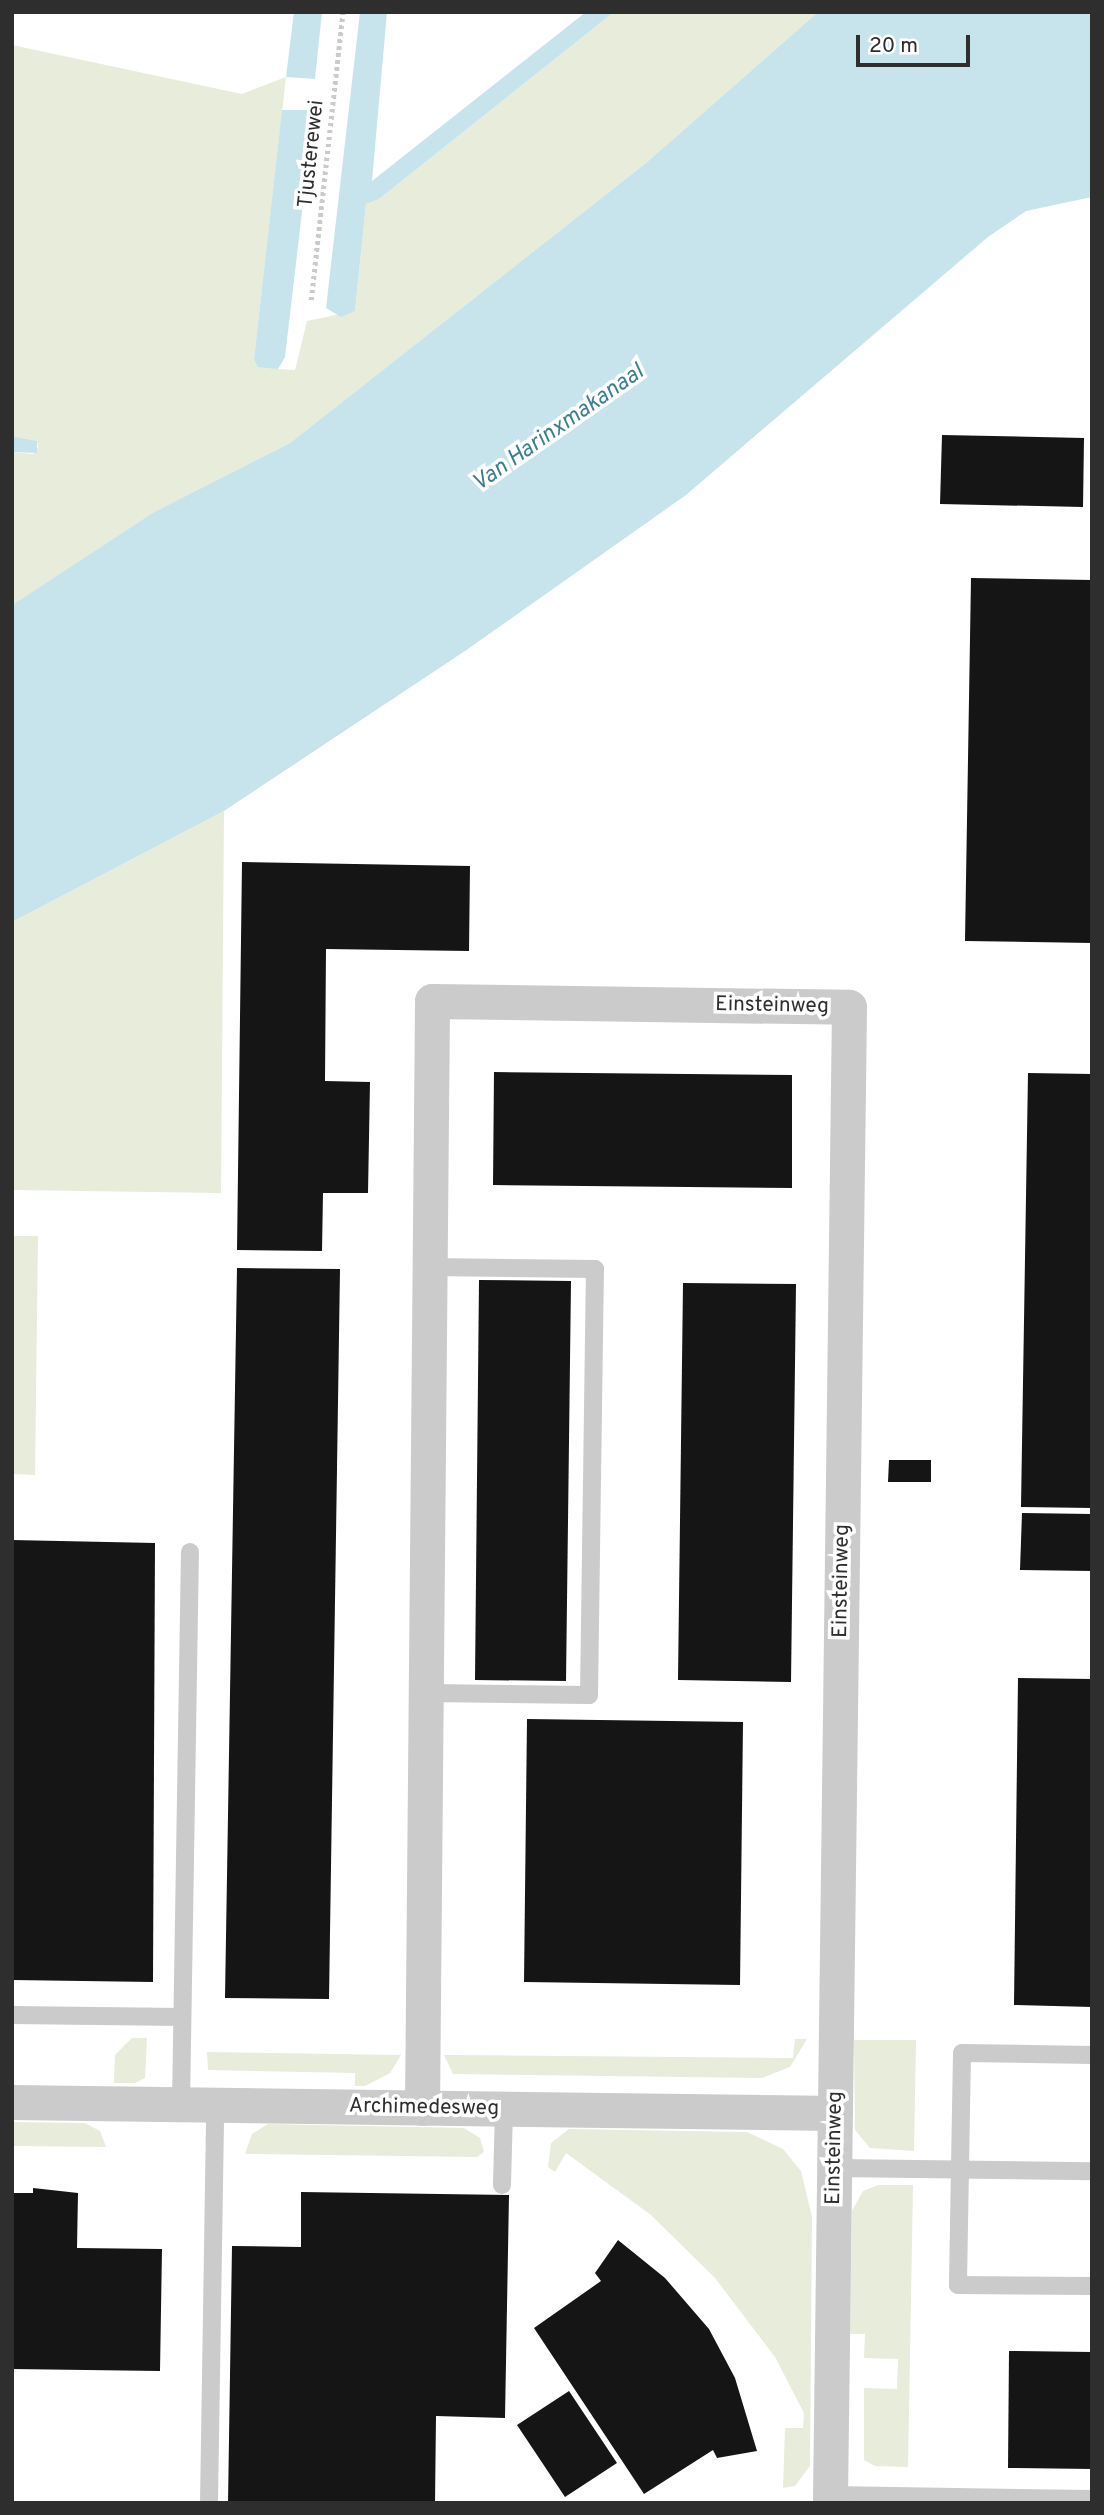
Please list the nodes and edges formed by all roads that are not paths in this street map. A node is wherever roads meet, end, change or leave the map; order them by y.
1 (429, 1267) junction
2 (190, 1552) dead end
3 (425, 1693) junction
4 (12, 2015) edge
5 (182, 2017) junction
6 (1092, 2055) edge
7 (12, 2102) edge
8 (198, 2105) junction
9 (422, 2108) junction
10 (503, 2109) junction
11 (835, 2113) junction
12 (834, 2168) junction
13 (960, 2170) junction
14 (1092, 2171) edge
15 (502, 2185) dead end
16 (1092, 2286) edge
17 (830, 2499) edge
18 (1092, 2499) edge
19 (209, 2503) edge

1 - 3 street, Einsteinweg
1 - 3 lane
1 - 11 street, Einsteinweg
2 - 5 lane
3 - 9 street, Einsteinweg
4 - 5 lane
5 - 8 lane
6 - 13 lane
7 - 8 street, Archimedesweg
8 - 9 street, Archimedesweg
8 - 19 lane
9 - 10 street, Archimedesweg
10 - 11 street, Archimedesweg
10 - 15 lane
11 - 12 street, Einsteinweg
12 - 13 lane
12 - 17 street, Einsteinweg
13 - 14 lane
13 - 16 lane
17 - 18 lane

